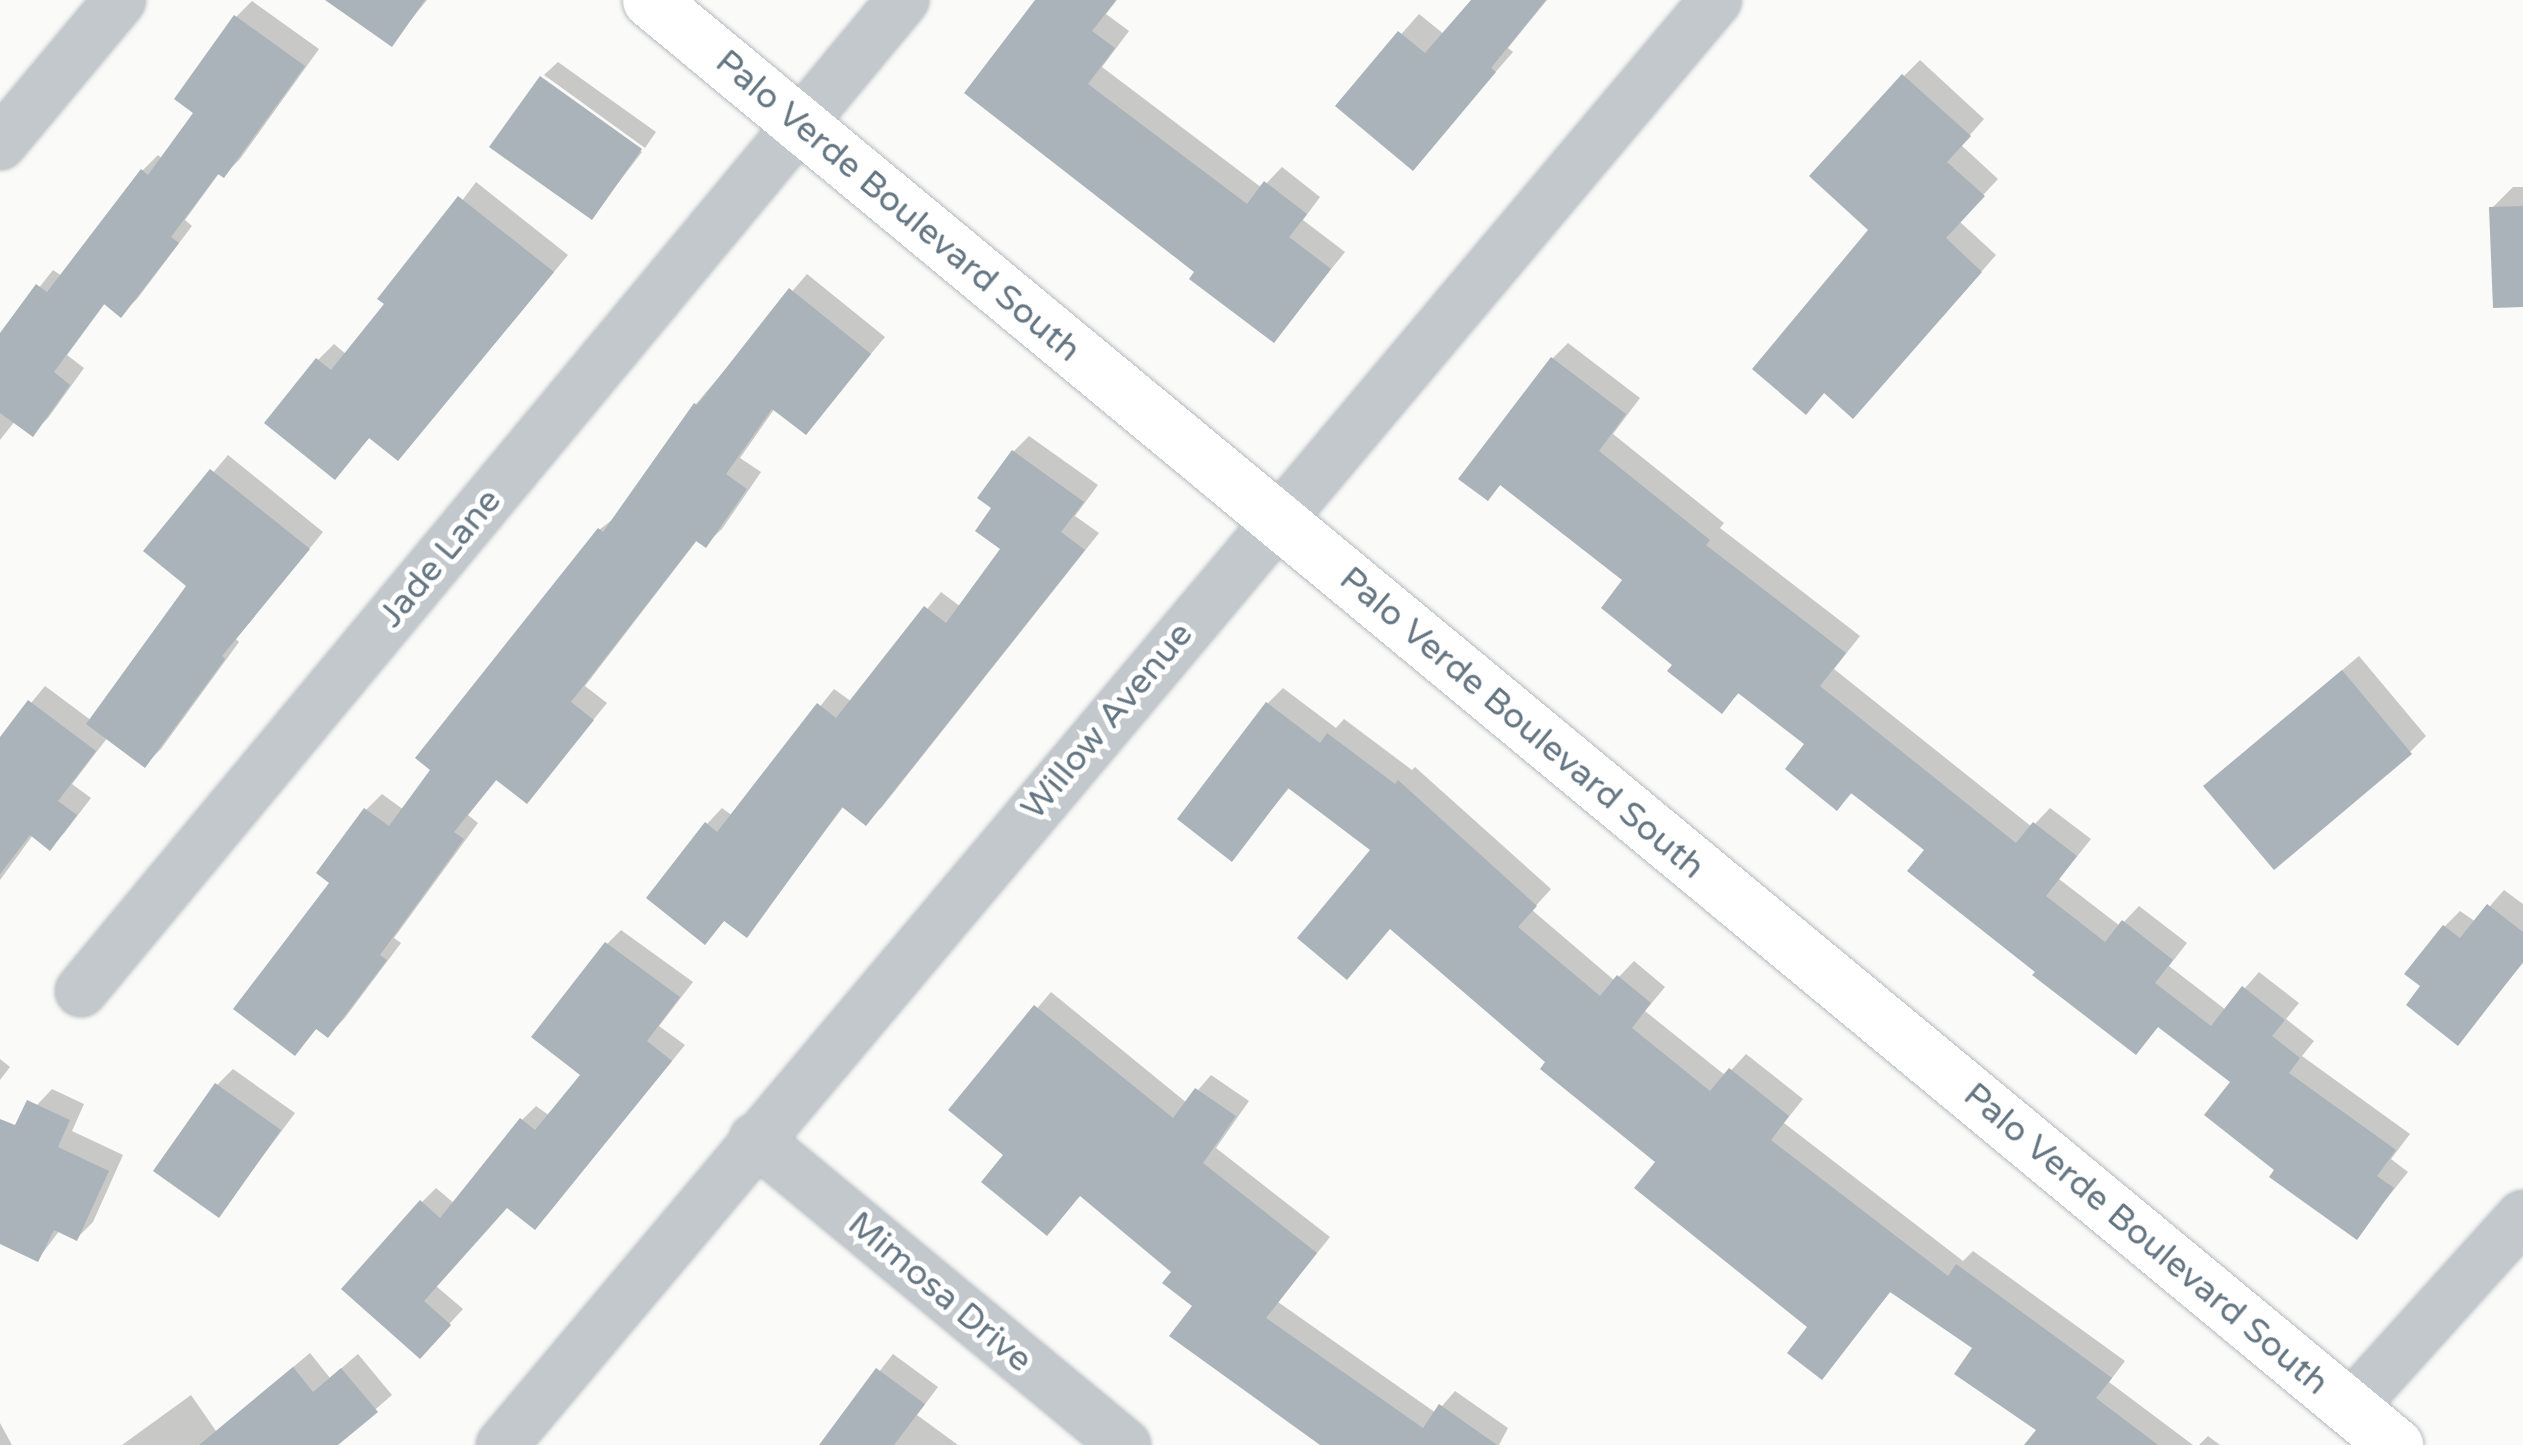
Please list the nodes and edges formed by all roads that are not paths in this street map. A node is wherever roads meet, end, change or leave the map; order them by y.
1 (120, 0) edge
2 (650, 0) edge
3 (903, 0) edge
4 (1716, 0) edge
5 (799, 124) junction
6 (0, 144) edge
7 (1277, 520) junction
8 (81, 991) dead end
9 (755, 1140) junction
10 (2523, 1216) edge
11 (2350, 1408) junction
12 (502, 1445) edge
13 (1125, 1445) edge
14 (2395, 1445) edge

1 - 6 street
2 - 5 main road, Palo Verde Boulevard South
3 - 5 street, Jade Lane
4 - 7 street, Willow Avenue
5 - 7 main road, Palo Verde Boulevard South
5 - 8 street, Jade Lane
7 - 9 street, Willow Avenue
7 - 11 main road, Palo Verde Boulevard South
9 - 12 street, Willow Avenue
9 - 13 street, Mimosa Drive
10 - 11 street
11 - 14 main road, Palo Verde Boulevard South

